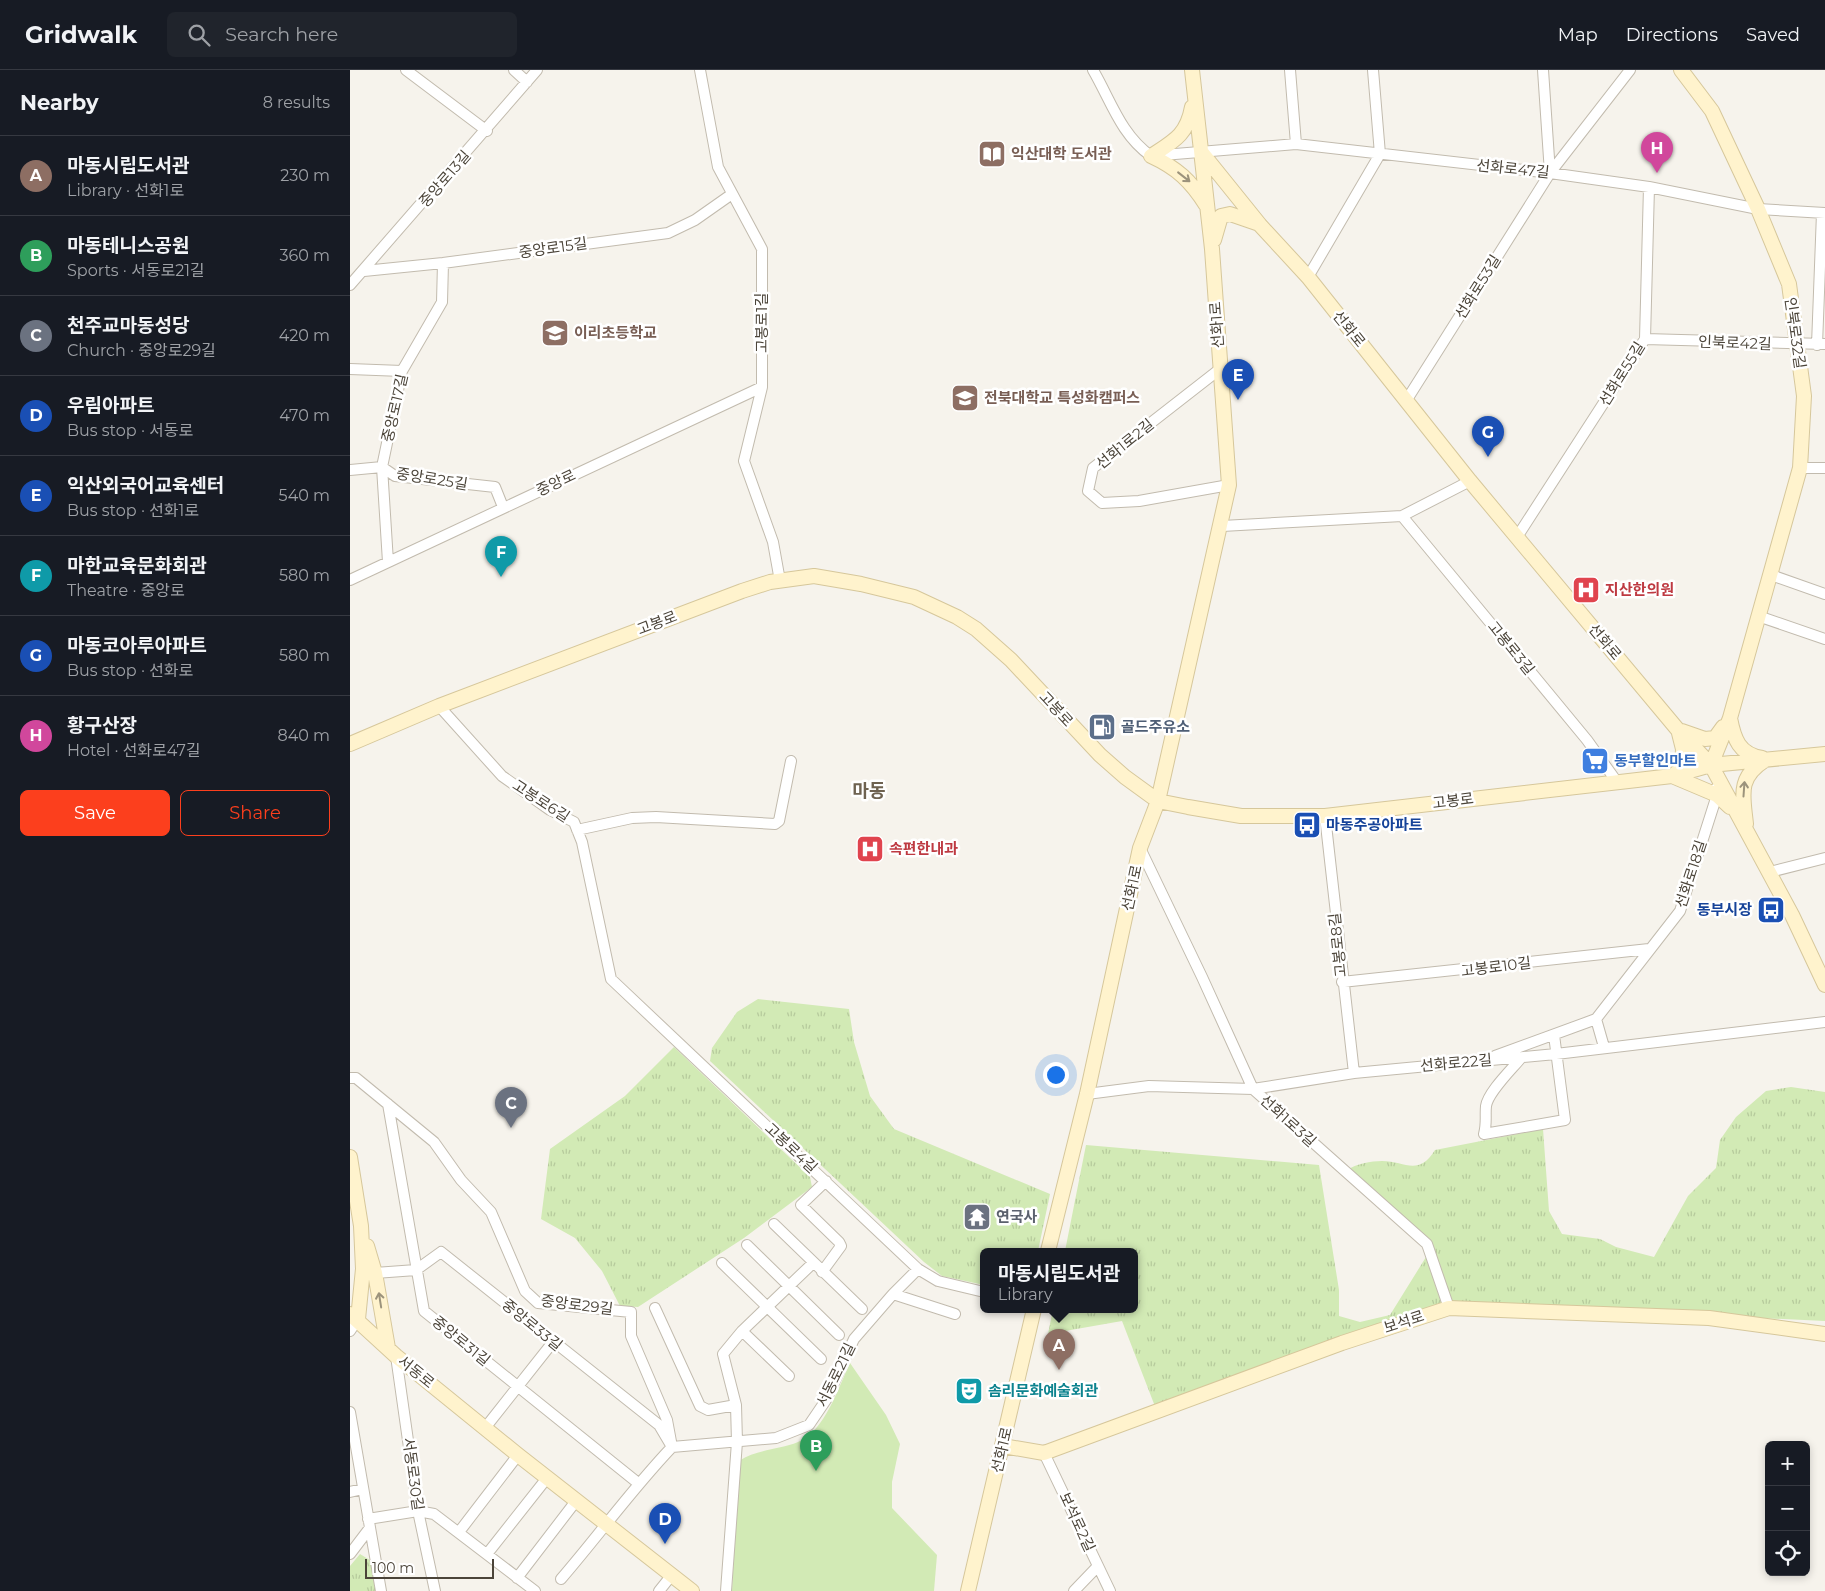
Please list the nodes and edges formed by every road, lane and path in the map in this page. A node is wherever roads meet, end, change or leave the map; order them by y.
1 (406, 70) edge
2 (514, 70) edge
3 (537, 70) edge
4 (700, 70) edge
5 (1093, 70) edge
6 (1192, 70) edge
7 (1290, 70) edge
8 (1373, 70) edge
9 (1543, 70) edge
10 (1630, 70) edge
11 (1682, 70) edge
12 (527, 82) junction
13 (1194, 94) junction
14 (487, 131) junction
15 (1296, 144) junction
16 (1202, 154) junction
17 (1380, 154) junction
18 (1151, 156) junction
19 (1550, 173) junction
20 (1649, 187) junction
21 (732, 194) junction
22 (1208, 207) junction
23 (1758, 209) junction
24 (1823, 213) edge
25 (1260, 224) junction
26 (1212, 249) junction
27 (443, 263) junction
28 (364, 271) junction
29 (1308, 277) junction
30 (350, 285) edge
31 (1645, 339) junction
32 (1798, 345) junction
33 (1821, 345) edge
34 (350, 369) edge
35 (1220, 369) junction
36 (402, 371) junction
37 (762, 387) junction
38 (1406, 401) junction
39 (382, 467) junction
40 (1800, 468) junction
41 (1825, 468) edge
42 (350, 470) edge
43 (1470, 481) junction
44 (1229, 485) junction
45 (503, 507) junction
46 (1402, 516) junction
47 (1222, 526) junction
48 (1517, 537) junction
49 (388, 562) junction
50 (1771, 574) junction
51 (350, 580) edge
52 (780, 581) junction
53 (1825, 594) edge
54 (1758, 616) junction
55 (1825, 639) edge
56 (439, 706) junction
57 (1730, 718) junction
58 (1678, 730) junction
59 (350, 744) edge
60 (1825, 754) edge
61 (1768, 758) junction
62 (791, 761) dead end
63 (1711, 764) junction
64 (1672, 776) junction
65 (1617, 782) junction
66 (1716, 795) junction
67 (1158, 801) junction
68 (1325, 816) junction
69 (577, 830) junction
70 (1746, 830) junction
71 (1140, 848) junction
72 (1825, 858) edge
73 (1770, 872) junction
74 (1649, 949) junction
75 (612, 979) joint
76 (1342, 982) junction
77 (1825, 985) edge
78 (1596, 1019) junction
79 (1825, 1022) edge
80 (1554, 1035) junction
81 (1604, 1047) junction
82 (1556, 1054) junction
83 (1522, 1058) junction
84 (1487, 1060) junction
85 (1354, 1073) junction
86 (350, 1078) edge
87 (1253, 1089) junction
88 (1087, 1094) junction
89 (388, 1104) junction
90 (350, 1157) edge
91 (826, 1181) junction
92 (353, 1198) edge
93 (774, 1224) dead end
94 (361, 1226) junction
95 (747, 1245) dead end
96 (1049, 1248) edge
97 (722, 1263) dead end
98 (813, 1263) junction
99 (918, 1269) junction
100 (416, 1270) junction
101 (822, 1272) junction
102 (375, 1273) junction
103 (788, 1286) junction
104 (980, 1291) edge
105 (893, 1294) junction
106 (655, 1308) dead end
107 (766, 1308) junction
108 (1448, 1308) junction
109 (862, 1309) dead end
110 (1033, 1313) edge
111 (955, 1314) dead end
112 (352, 1321) edge
113 (742, 1331) junction
114 (1825, 1334) edge
115 (839, 1335) dead end
116 (553, 1342) junction
117 (392, 1352) junction
118 (821, 1359) dead end
119 (789, 1376) dead end
120 (518, 1387) junction
121 (736, 1406) junction
122 (350, 1412) edge
123 (485, 1428) junction
124 (352, 1434) edge
125 (737, 1442) junction
126 (1003, 1446) junction
127 (672, 1448) junction
128 (1044, 1453) junction
129 (518, 1455) junction
130 (547, 1478) junction
131 (638, 1483) junction
132 (364, 1489) junction
133 (350, 1492) edge
134 (576, 1501) junction
135 (418, 1511) junction
136 (369, 1524) junction
137 (607, 1526) junction
138 (459, 1532) junction
139 (350, 1554) edge
140 (487, 1554) junction
141 (1098, 1566) junction
142 (671, 1576) junction
143 (517, 1578) junction
144 (561, 1579) dead end
145 (381, 1591) edge
146 (435, 1591) edge
147 (535, 1591) edge
148 (659, 1591) edge
149 (692, 1591) edge
150 (726, 1591) edge
151 (968, 1591) edge
152 (1074, 1591) edge
153 (1110, 1591) edge

1 - 14 street
2 - 12 street
3 - 12 street, 중앙로13길
4 - 21 street, 고봉로1길
5 - 18 street
6 - 13 street
7 - 15 street
8 - 17 street
9 - 19 street
10 - 19 street, 선화로53길
11 - 23 street, 인북로32길
12 - 14 street, 중앙로13길
13 - 16 street
13 - 18 street
14 - 28 street, 중앙로13길
15 - 16 street, 선화로47길
15 - 17 street, 선화로47길
16 - 18 street
16 - 22 street, 선화1로
16 - 25 street, 선화로
17 - 19 street, 선화로47길
17 - 29 street
18 -> 22 street
19 - 20 street, 선화로47길
19 - 38 street, 선화로53길
20 - 23 street, 선화로47길
20 - 31 street, 선화로55길
21 - 27 street, 중앙로15길
21 - 37 street, 고봉로1길
22 - 26 street, 선화1로
23 - 24 street, 선화로47길
23 - 32 street, 인북로32길
24 - 33 street, 선화로47길
25 - 26 street
25 - 29 street, 선화로
26 - 35 street, 선화1로
27 - 28 street, 중앙로15길
27 - 36 street, 중앙로17길
28 - 30 street, 중앙로13길
29 - 38 street, 선화로
31 - 32 street, 인북로42길
31 - 48 street, 선화로55길
32 - 33 street, 인북로42길
32 - 40 street, 인북로32길
34 - 36 street
35 - 44 street, 선화1로
35 - 44 street, 선화1로2길
36 - 39 street, 중앙로17길
37 - 45 street, 중앙로
37 - 52 street, 고봉로1길
38 - 43 street, 선화로
39 - 42 street, 중앙로25길
39 - 45 street, 중앙로25길
39 - 49 street, 중앙로17길
40 - 41 street
40 - 50 street, 인북로32길
43 - 46 street
43 - 48 street, 선화로
44 - 47 street, 선화1로
45 - 49 street, 중앙로
46 - 47 street
46 - 65 street, 고봉로3길
47 - 67 street, 선화1로
48 - 58 street, 선화로
49 - 51 street, 중앙로
50 - 53 street
50 - 54 street, 인북로32길
52 - 56 street, 고봉로
52 - 67 street, 고봉로
54 - 55 street
54 - 57 street, 인북로32길
56 - 59 street, 고봉로
56 - 69 street, 고봉로6길
57 - 58 street
57 - 61 street
57 - 63 street, 인북로32길
58 - 63 street, 선화로
58 - 64 street
60 - 61 street, 고봉로
61 - 63 street, 고봉로
70 -> 61 street
62 - 69 street
63 - 64 street, 고봉로
63 - 66 street, 선화로18길
63 - 70 street, 선화로
64 - 65 street, 고봉로
64 - 66 street
65 - 68 street, 고봉로
66 - 70 street
66 - 74 street, 선화로18길
67 - 68 street, 고봉로
67 - 71 street, 선화1로
68 - 76 street, 고봉로8길
69 - 75 street, 고봉로6길
70 - 73 street, 선화로
71 - 87 street, 선화1로3길
71 - 88 street, 선화1로
72 - 73 street
73 - 77 street, 선화로
74 - 76 street, 고봉로10길
74 - 78 street, 선화로18길
75 - 91 street, 고봉로4길
76 - 85 street, 고봉로8길
78 - 80 street
78 - 81 street
79 - 81 street, 선화로22길
80 - 82 street
80 - 84 street
81 - 82 street, 선화로22길
82 - 83 street, 선화로22길
82 - 83 street
83 - 84 street, 선화로22길
84 - 85 street, 선화로22길
85 - 87 street, 선화로22길
86 - 89 street, 중앙로29길
87 - 88 street, 선화로22길
87 - 108 street, 선화1로3길
88 - 96 street, 선화1로
89 - 100 street, 중앙로31길
89 - 127 street, 중앙로29길
90 - 92 street
91 - 99 street, 고봉로4길
91 - 101 street
92 - 94 street
93 - 98 street
94 - 102 street
94 - 112 street
95 - 103 street
97 - 107 street
98 - 101 street
98 - 103 street
99 - 104 street, 고봉로4길
99 - 105 street, 서동로21길
100 - 102 street
100 - 116 street, 중앙로33길
100 - 120 street, 중앙로31길
101 - 109 street
117 -> 102 street
103 - 107 street
103 - 115 street
105 - 111 street
105 - 125 street, 서동로21길
106 - 121 street
107 - 113 street
107 - 118 street
108 - 114 street, 보석로
108 - 128 street, 보석로
110 - 126 street, 선화1로
112 - 117 street, 서동로
113 - 119 street
113 - 121 street
116 - 120 street
116 - 127 street, 중앙로33길
117 - 123 street, 서동로
117 - 135 street, 서동로30길
120 - 123 street
120 - 131 street, 중앙로31길
121 - 125 street
122 - 124 street
123 - 129 street, 서동로
124 - 132 street
125 - 127 street, 서동로21길
125 - 150 street
126 - 128 street, 보석로
126 - 151 street, 선화1로
127 - 131 street
128 - 141 street, 보석로2길
129 - 130 street, 서동로
129 - 138 street
130 - 134 street, 서동로
130 - 140 street
131 - 137 street
132 - 133 street
132 - 136 street
134 - 137 street, 서동로
134 - 143 street
135 - 136 street
135 - 138 street
135 - 146 street, 서동로30길
136 - 139 street
136 - 145 street
137 - 142 street, 서동로
137 - 144 street
138 - 140 street
140 - 143 street
141 - 152 street
141 - 153 street, 보석로2길
142 - 148 street
142 - 149 street, 서동로
143 - 147 street

